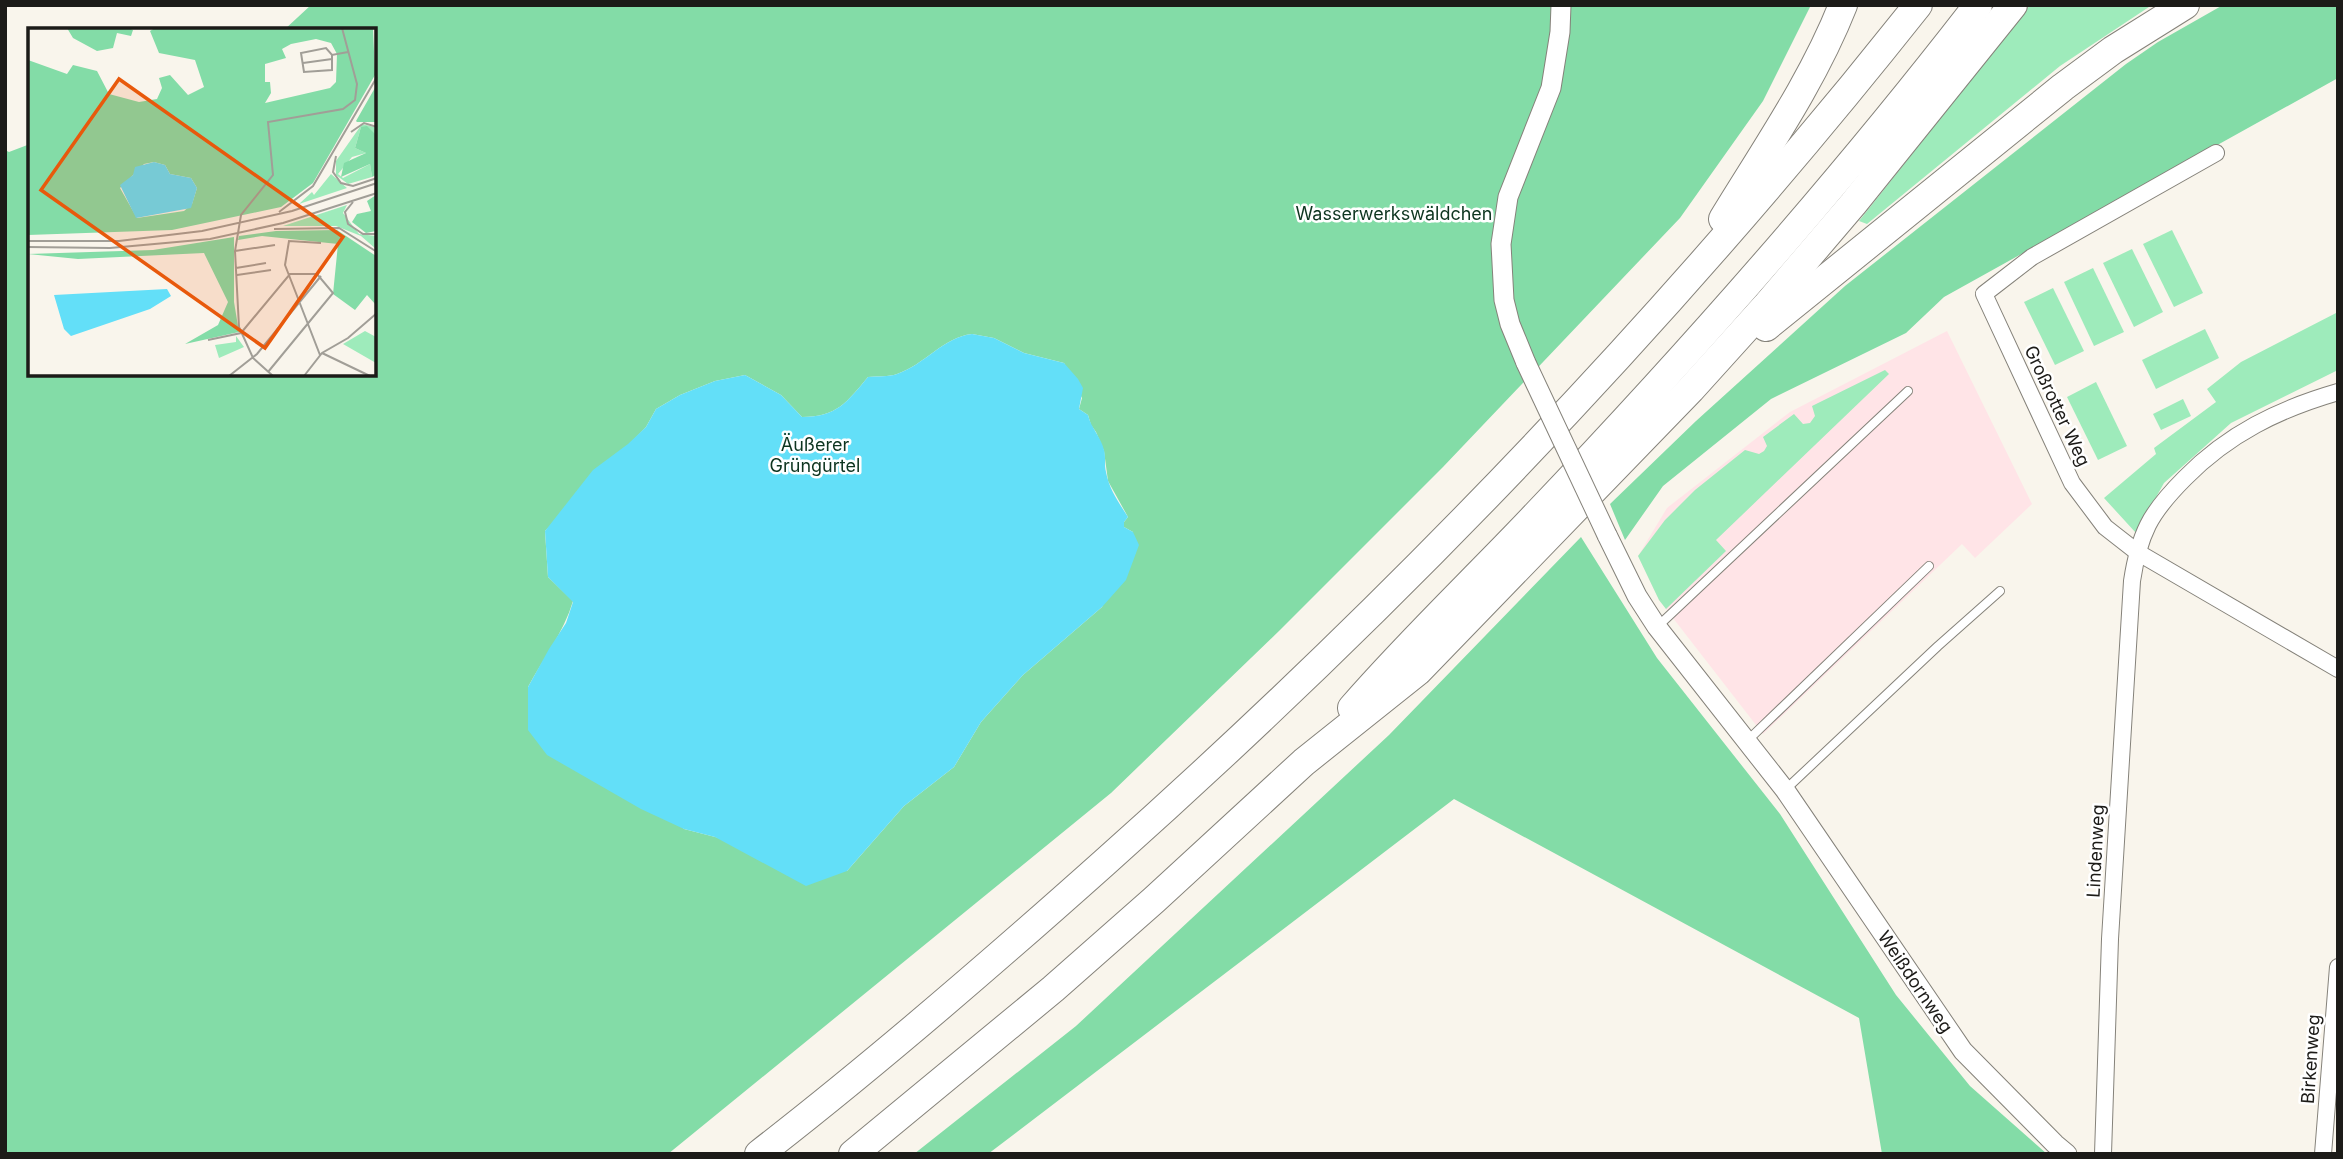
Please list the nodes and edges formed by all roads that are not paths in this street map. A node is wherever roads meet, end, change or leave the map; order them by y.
1 (1560, 5) edge
2 (1843, 5) edge
3 (1918, 5) edge
4 (1978, 5) edge
5 (2013, 5) edge
6 (2185, 5) edge
7 (2216, 153) dead end
8 (1676, 294) junction
9 (1691, 389) junction
10 (1908, 391) dead end
11 (2338, 392) edge
12 (2137, 552) junction
13 (1929, 566) dead end
14 (2000, 591) dead end
15 (1657, 627) junction
16 (2338, 669) edge
17 (1747, 741) junction
18 (1304, 762) junction
19 (1785, 790) junction
20 (2338, 967) edge
21 (759, 1154) edge
22 (853, 1154) edge
23 (2067, 1154) edge
24 (2103, 1154) edge
25 (2323, 1154) edge

1 - 15 street, Weißdornweg, bridge
2 - 8 highway
3 - 8 highway
4 - 18 highway
5 - 9 highway
6 - 9 highway
7 - 12 street, Großrotter Weg
8 - 21 highway
9 - 18 highway
10 - 15 lane
11 - 12 street, Lindenweg
12 - 16 street, Großrotter Weg
12 - 24 street, Lindenweg
13 - 17 lane
14 - 19 lane
15 - 17 street, Weißdornweg
17 - 19 street, Weißdornweg
18 - 22 highway
19 - 23 street, Weißdornweg
20 - 25 street, Birkenweg

